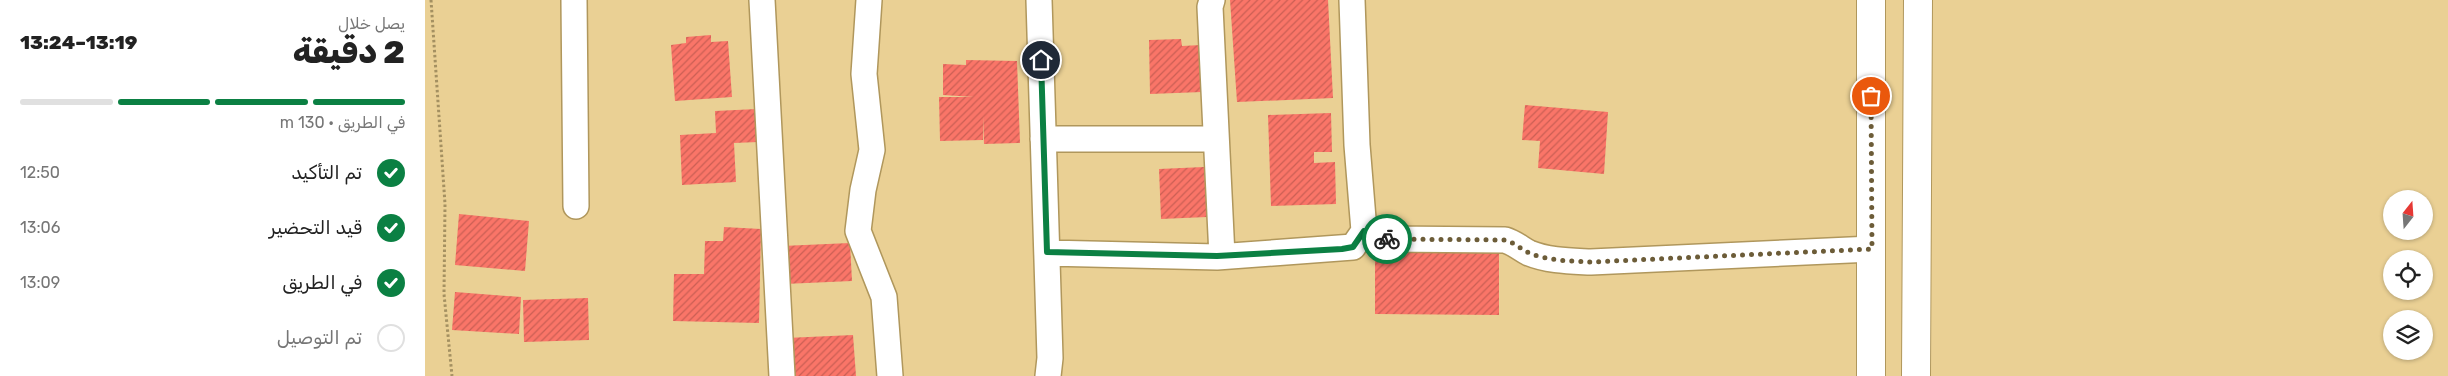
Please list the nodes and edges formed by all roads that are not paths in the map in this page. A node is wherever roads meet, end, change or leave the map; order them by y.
1 (574, 0) edge
2 (762, 0) edge
3 (869, 0) edge
4 (1039, 0) edge
5 (1212, 0) edge
6 (1352, 0) edge
7 (1871, 0) edge
8 (1918, 0) edge
9 (1043, 139) junction
10 (1216, 139) junction
11 (576, 206) dead end
12 (1364, 231) junction
13 (1872, 249) junction
14 (1047, 252) junction
15 (1222, 256) junction
16 (782, 376) edge
17 (890, 376) edge
18 (1047, 376) edge
19 (1871, 376) edge
20 (1916, 376) edge

1 - 11 street
2 - 16 street
3 - 17 street
4 - 9 street
5 - 10 street
6 - 12 street
7 - 13 street
8 - 20 street
9 - 10 street
9 - 14 street
10 - 15 street
12 - 13 street
12 - 15 street
13 - 19 street
14 - 15 street
14 - 18 street

